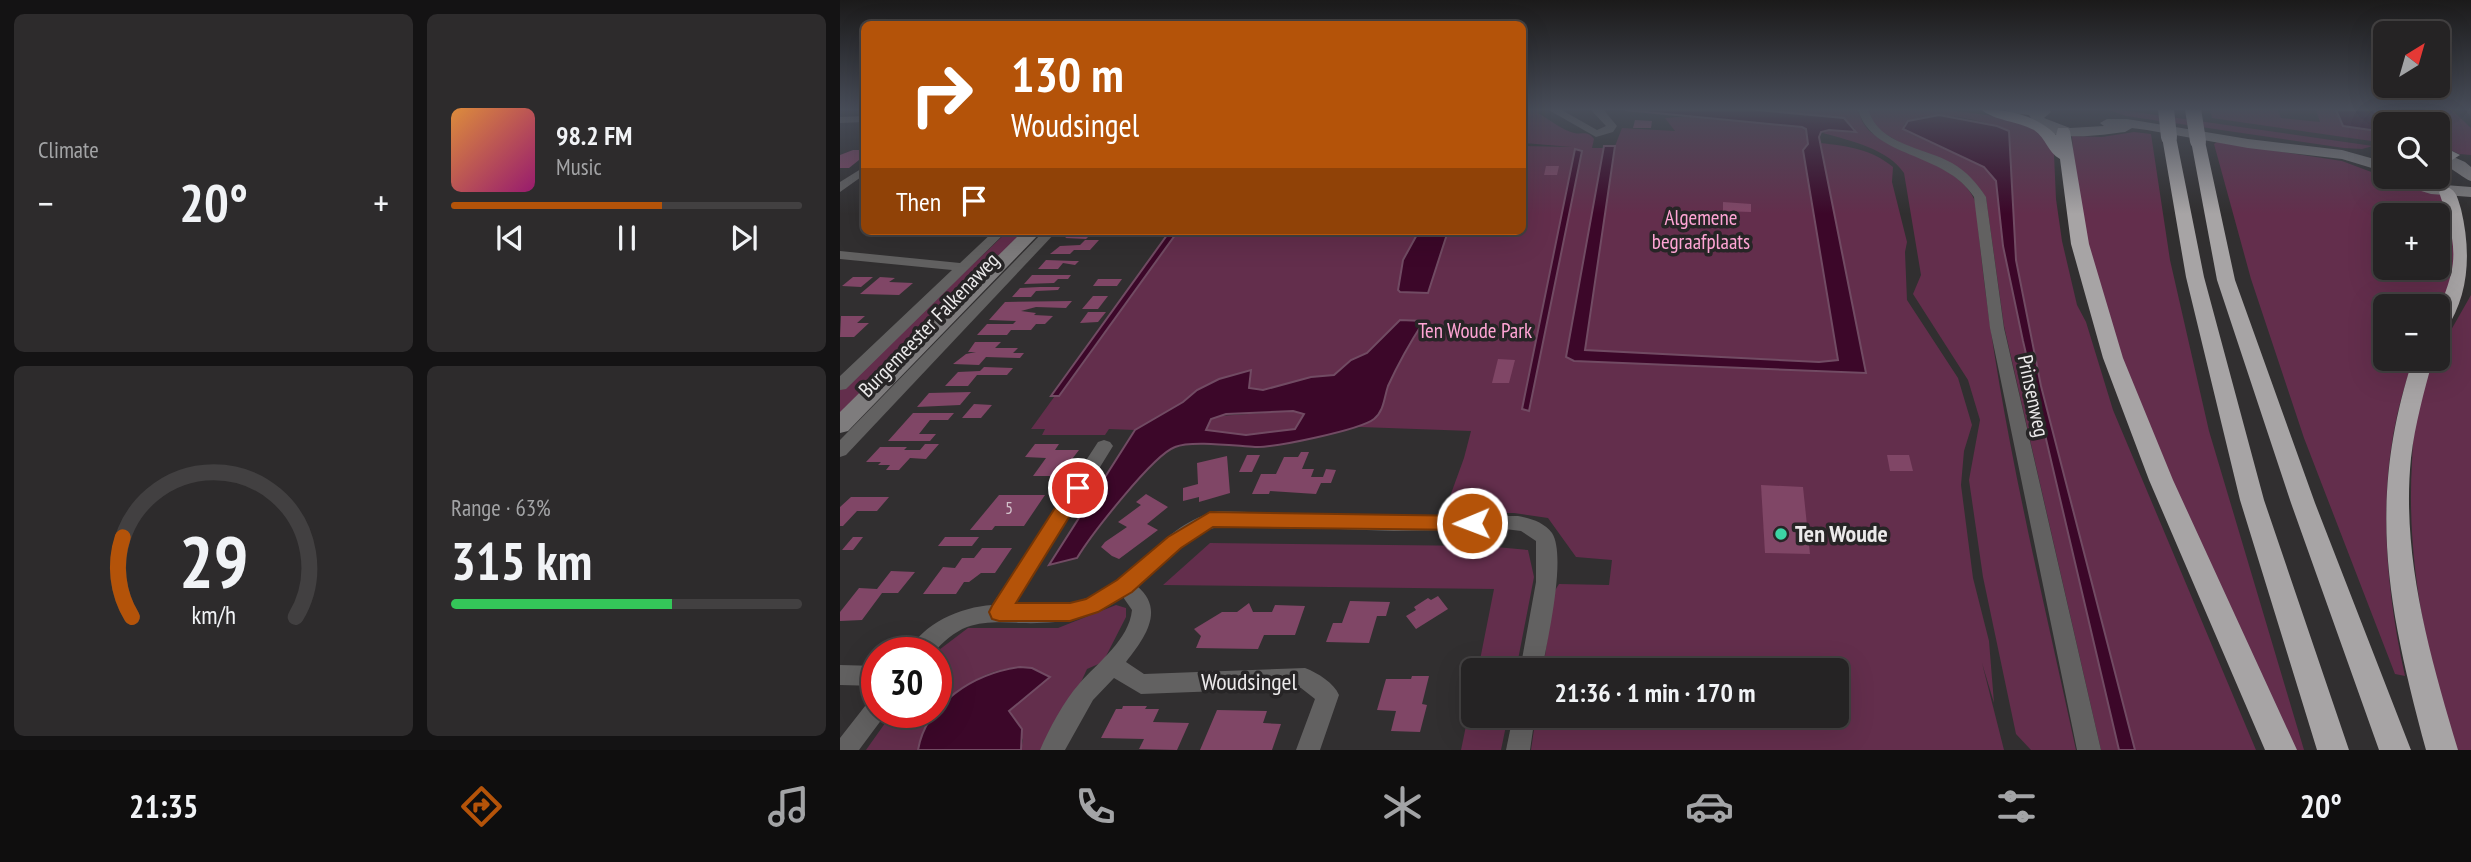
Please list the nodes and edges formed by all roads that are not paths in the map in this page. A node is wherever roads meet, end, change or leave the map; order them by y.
1 (1901, 144) edge
2 (2057, 144) edge
3 (2065, 144) edge
4 (2166, 144) edge
5 (2199, 144) edge
6 (2253, 144) edge
7 (2264, 144) edge
8 (2068, 158) junction
9 (2450, 158) edge
10 (2373, 161) edge
11 (2373, 161) edge
12 (861, 172) edge
13 (2471, 173) edge
14 (840, 188) edge
15 (2455, 190) edge
16 (997, 235) edge
17 (1029, 235) edge
18 (1048, 235) edge
19 (840, 256) edge
20 (964, 267) junction
21 (2450, 305) edge
22 (2419, 371) edge
23 (840, 385) edge
24 (840, 425) edge
25 (1104, 446) dead end
26 (840, 451) edge
27 (1124, 586) junction
28 (999, 612) junction
29 (934, 637) edge
30 (1533, 658) edge
31 (1112, 666) junction
32 (840, 675) edge
33 (861, 676) edge
34 (862, 728) edge
35 (1522, 728) edge
36 (845, 750) edge
37 (1052, 750) edge
38 (1308, 750) edge
39 (1518, 750) edge
40 (2089, 750) edge
41 (2281, 750) edge
42 (2333, 750) edge
43 (2395, 750) edge
44 (2442, 750) edge

1 - 40 street, Prinsenweg
2 - 8 highway
3 - 8 highway
4 - 42 highway
5 - 43 highway, bridge
6 - 10 main road
7 - 11 main road
8 - 41 highway
9 - 13 main road
12 - 14 street
13 - 15 main road
15 - 21 highway
16 - 20 street, Burgemeester Falkenaweg
17 - 24 main road, Burgemeester Falkenaweg
18 - 26 street, Burgemeester Falkenaweg
19 - 20 street
20 - 23 street, Burgemeester Falkenaweg
22 - 44 highway
25 - 28 street
27 - 28 street
27 - 30 street
27 - 31 street
28 - 29 street
31 - 37 street
31 - 38 street, Woudsingel
32 - 33 street
34 - 36 street
35 - 39 street

